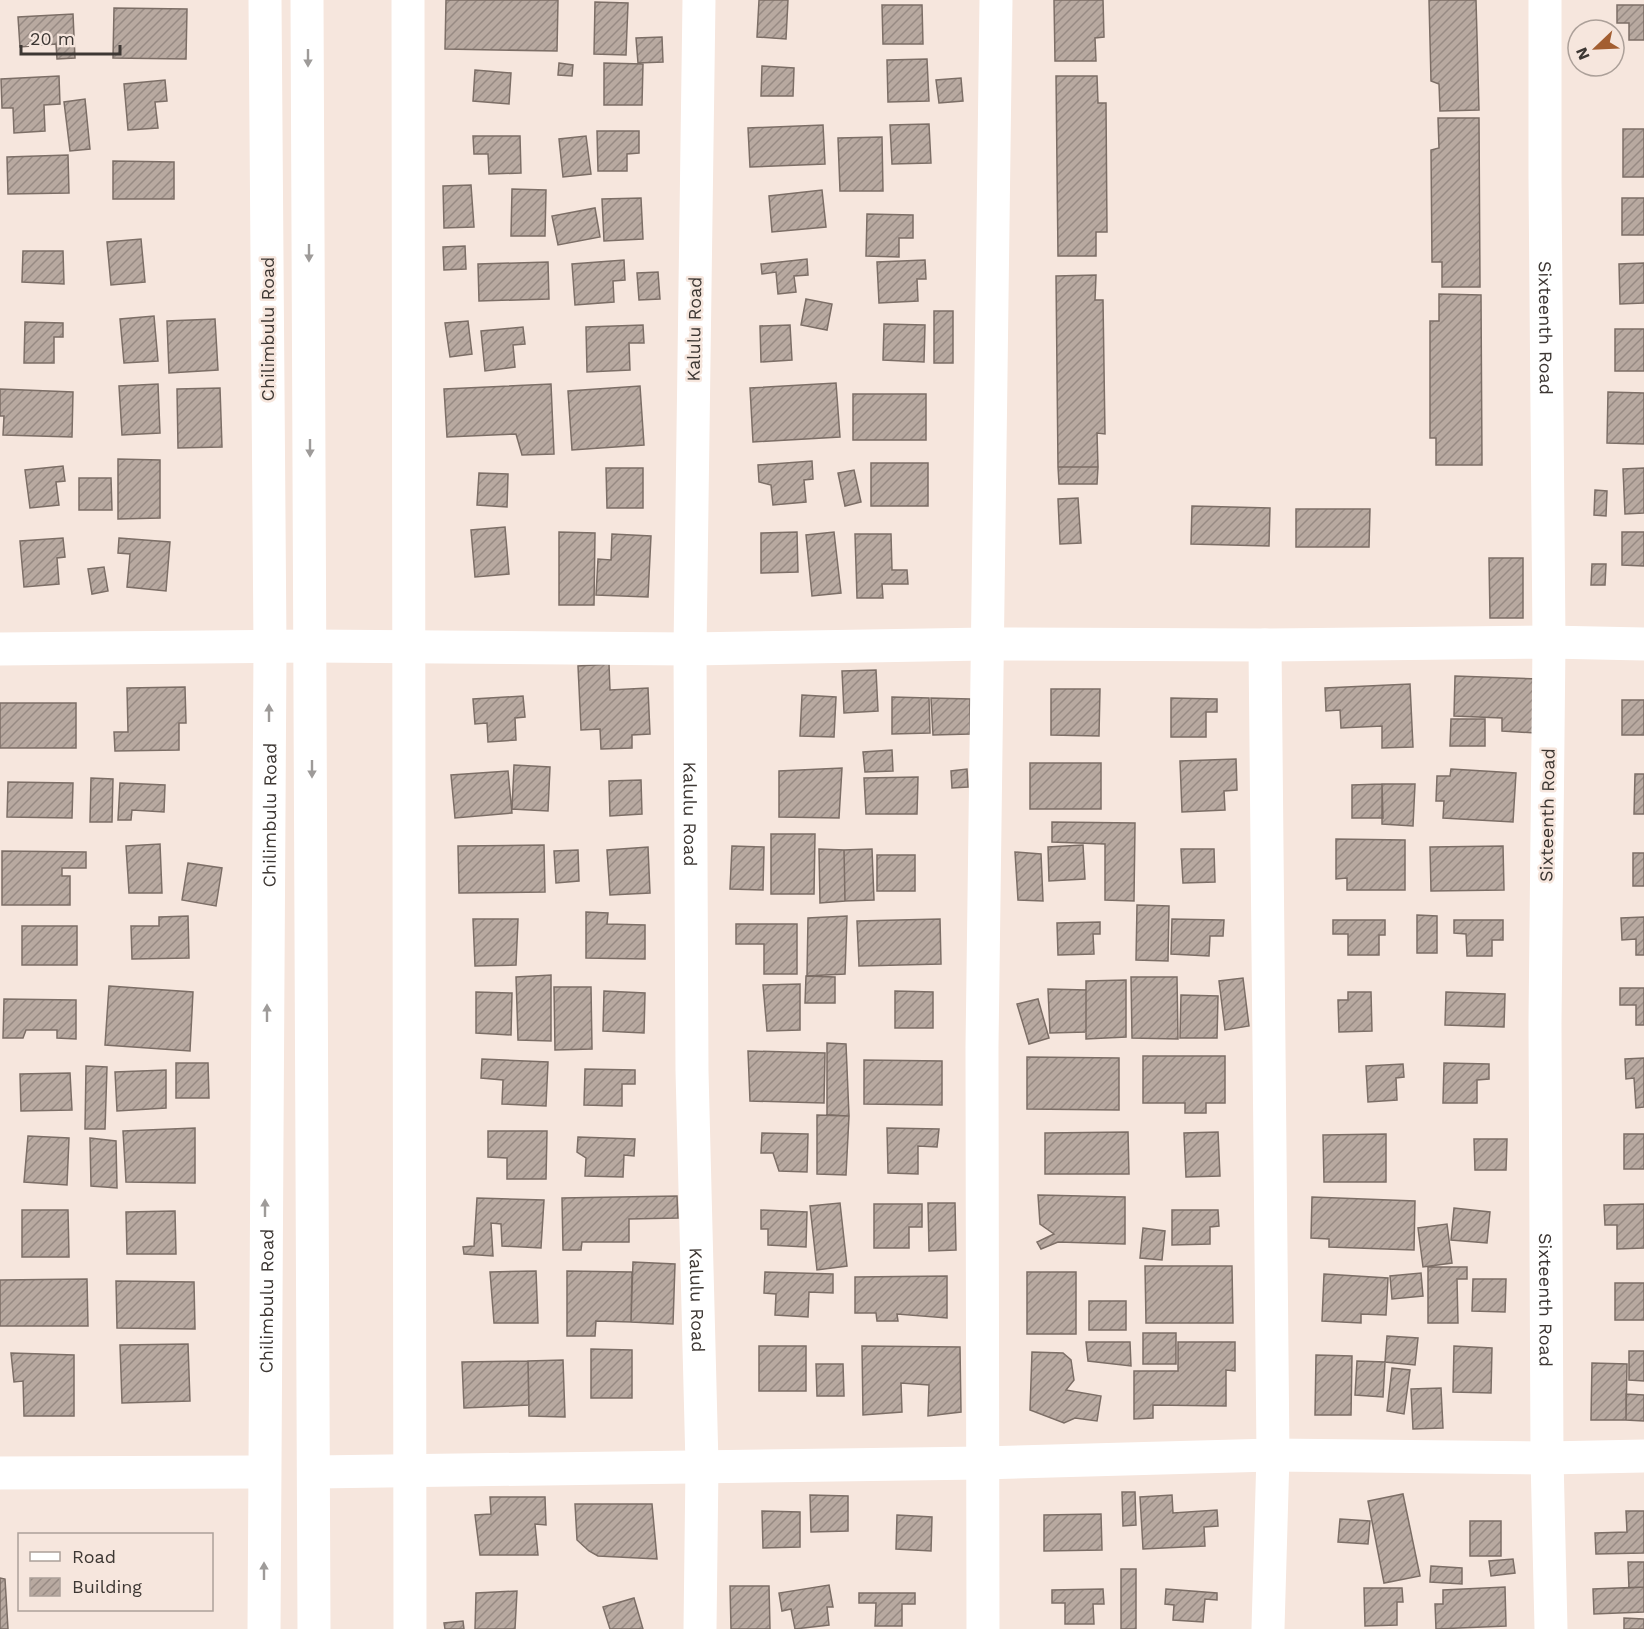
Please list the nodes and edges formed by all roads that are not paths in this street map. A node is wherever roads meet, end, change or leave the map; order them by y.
1 (265, 0) edge
2 (307, 0) edge
3 (408, 0) edge
4 (699, 0) edge
5 (996, 0) edge
6 (1545, 0) edge
7 (1550, 642) junction
8 (986, 644) junction
9 (1644, 644) edge
10 (1265, 645) junction
11 (311, 646) junction
12 (409, 646) junction
13 (270, 648) junction
14 (0, 649) edge
15 (690, 649) junction
16 (1273, 1455) junction
17 (1644, 1456) edge
18 (1547, 1458) junction
19 (982, 1463) junction
20 (702, 1465) junction
21 (410, 1470) junction
22 (263, 1472) junction
23 (315, 1472) junction
24 (0, 1473) edge
25 (264, 1629) edge
26 (314, 1629) edge
27 (410, 1629) edge
28 (700, 1629) edge
29 (983, 1629) edge
30 (1268, 1629) edge
31 (1551, 1629) edge

1 - 13 street, Chilimbulu Road
2 -> 11 street
3 - 12 street
4 - 15 street, Kalulu Road
5 - 8 street
6 - 7 street, Sixteenth Road
7 - 9 street
7 - 10 street
7 - 18 street, Sixteenth Road
8 - 10 street
8 - 15 street
8 - 19 street
10 - 16 street
11 - 12 street
11 - 13 street
11 -> 23 street
12 - 15 street
12 - 21 street
13 - 14 street
22 -> 13 street, Chilimbulu Road
15 - 20 street, Kalulu Road
16 - 18 street
16 - 19 street
16 - 30 street
17 - 18 street
18 - 31 street, Sixteenth Road
19 - 20 street
19 - 29 street
20 - 21 street
20 - 28 street, Kalulu Road
21 - 23 street
21 - 27 street
22 - 24 street
25 -> 22 street, Chilimbulu Road
23 - 26 street

